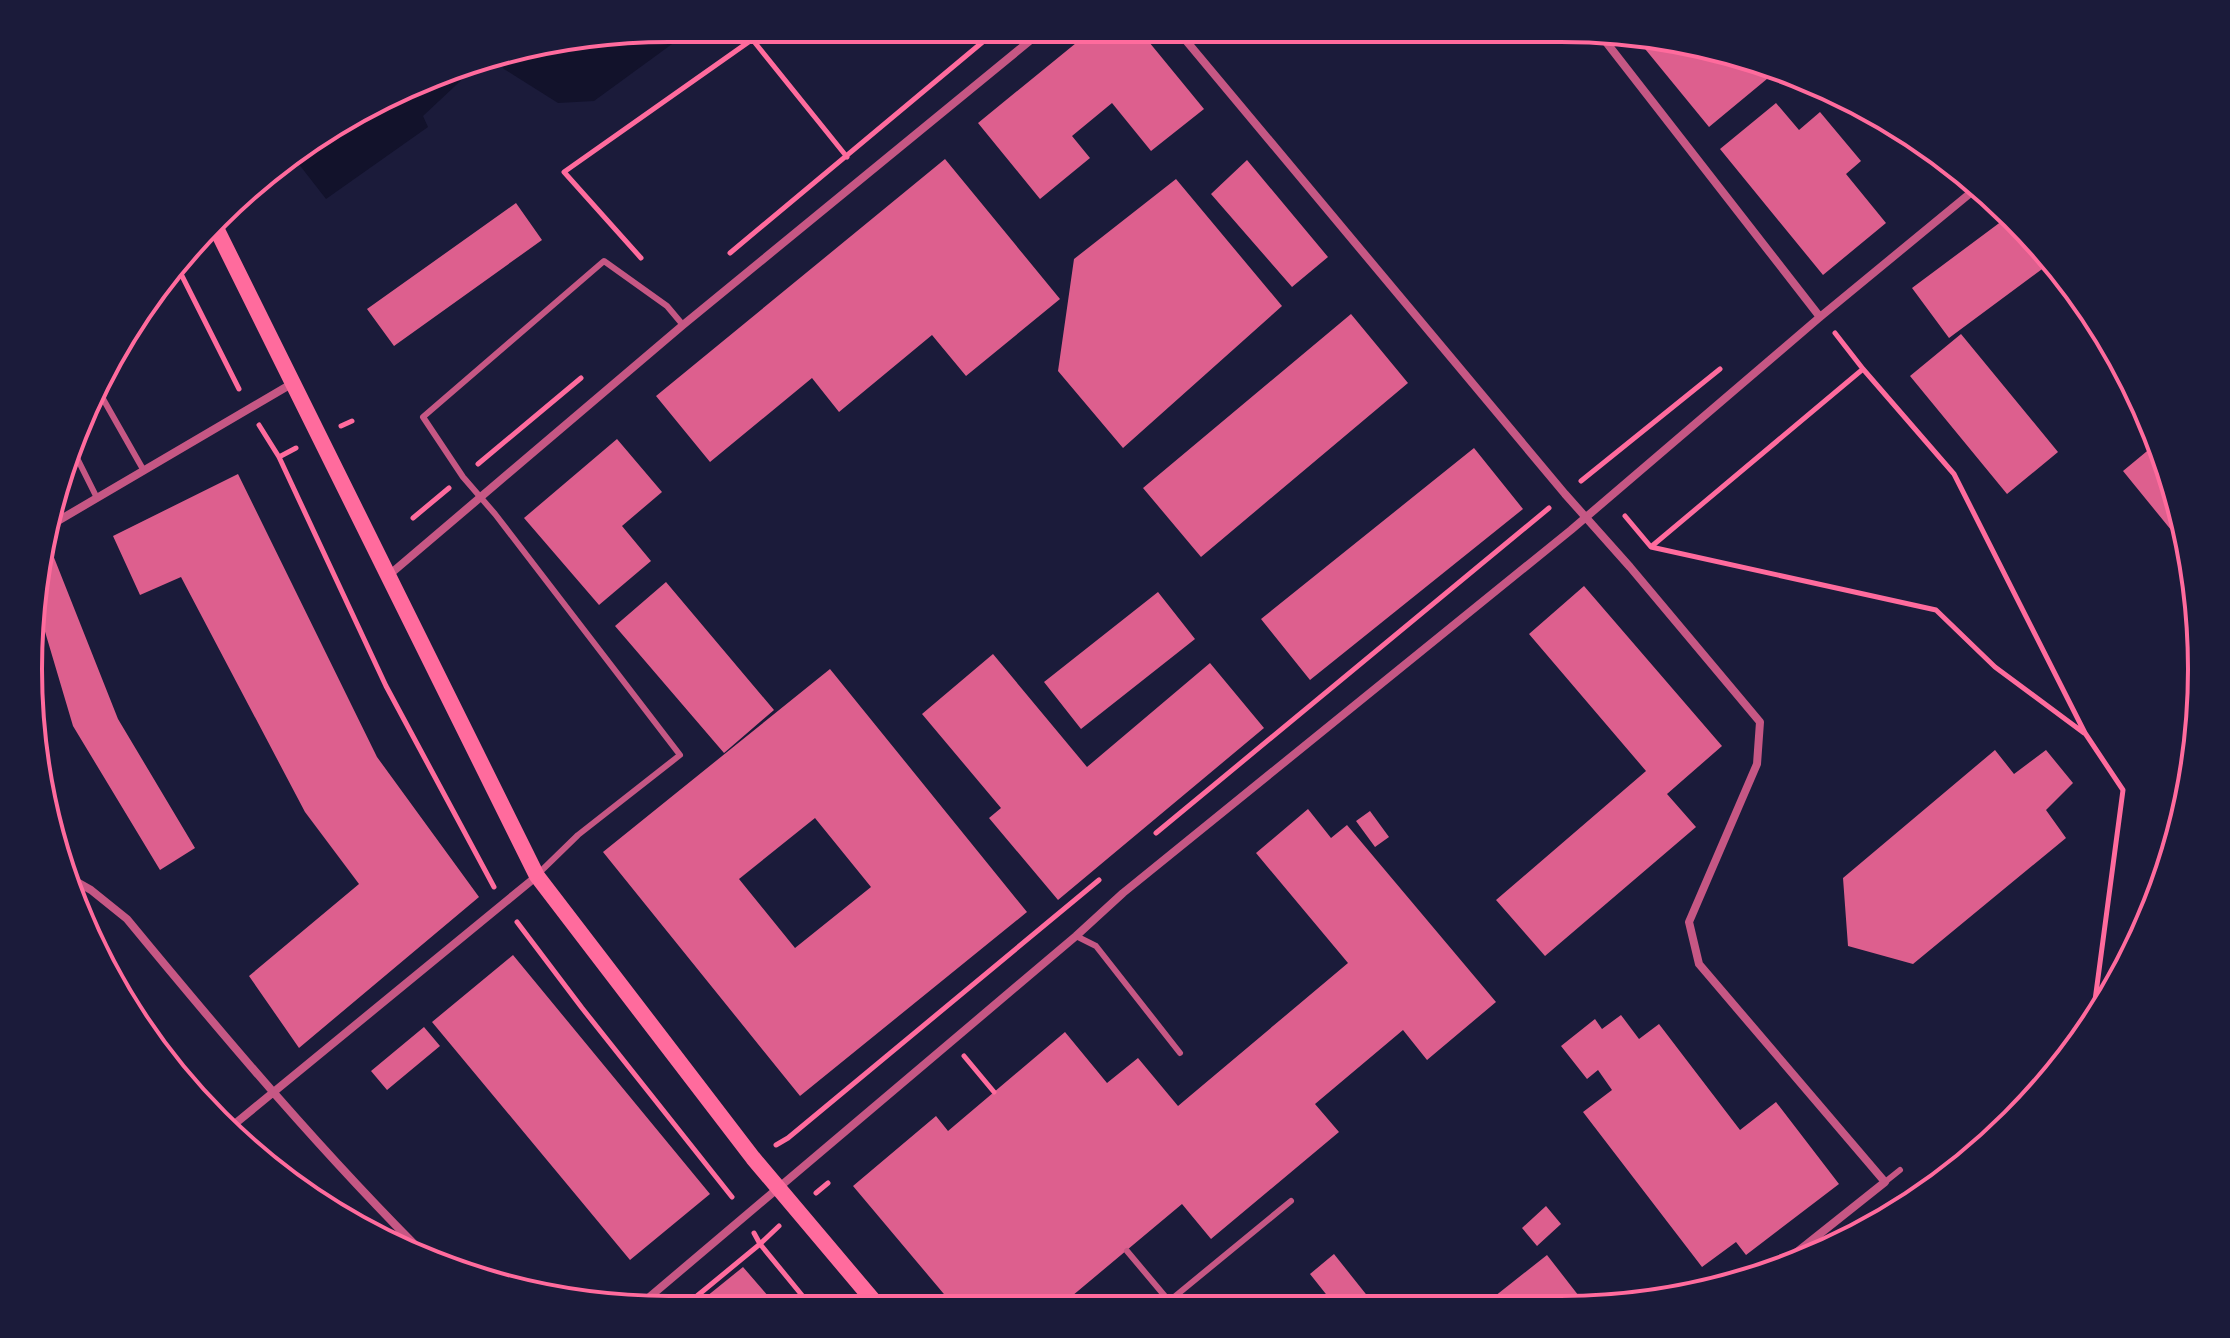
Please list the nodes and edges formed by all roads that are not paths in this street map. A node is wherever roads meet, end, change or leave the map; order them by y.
1 (1028, 42) edge
2 (1187, 42) edge
3 (1607, 44) edge
4 (1969, 194) edge
5 (219, 234) edge
6 (1820, 317) junction
7 (683, 325) junction
8 (294, 382) junction
9 (103, 400) edge
10 (78, 460) edge
11 (144, 471) junction
12 (97, 498) junction
13 (480, 498) junction
14 (1585, 517) junction
15 (60, 520) edge
16 (389, 575) junction
17 (537, 876) junction
18 (80, 884) edge
19 (1076, 936) junction
20 (1180, 1053) dead end
21 (237, 1122) edge
22 (1900, 1170) dead end
23 (1885, 1182) junction
24 (779, 1187) junction
25 (1291, 1201) dead end
26 (409, 1239) edge
27 (1804, 1247) edge
28 (1127, 1251) dead end
29 (651, 1296) edge
30 (870, 1296) edge
31 (1165, 1296) edge
32 (1175, 1296) edge

1 - 7 street
2 - 14 street
3 - 6 street
4 - 6 street
5 - 8 main road
6 - 14 street
7 - 13 street
7 - 13 lane
8 - 11 street
8 - 16 main road
9 - 11 lane
10 - 12 lane
11 - 12 street
12 - 15 street
13 - 16 street
13 - 17 lane
14 - 19 street
14 - 23 street
16 - 17 main road
17 - 21 street
17 - 24 main road
18 - 26 street
19 - 20 lane
19 - 24 street
22 - 23 lane
23 - 27 street
24 - 29 street
24 - 30 main road
25 - 32 lane
28 - 31 lane

